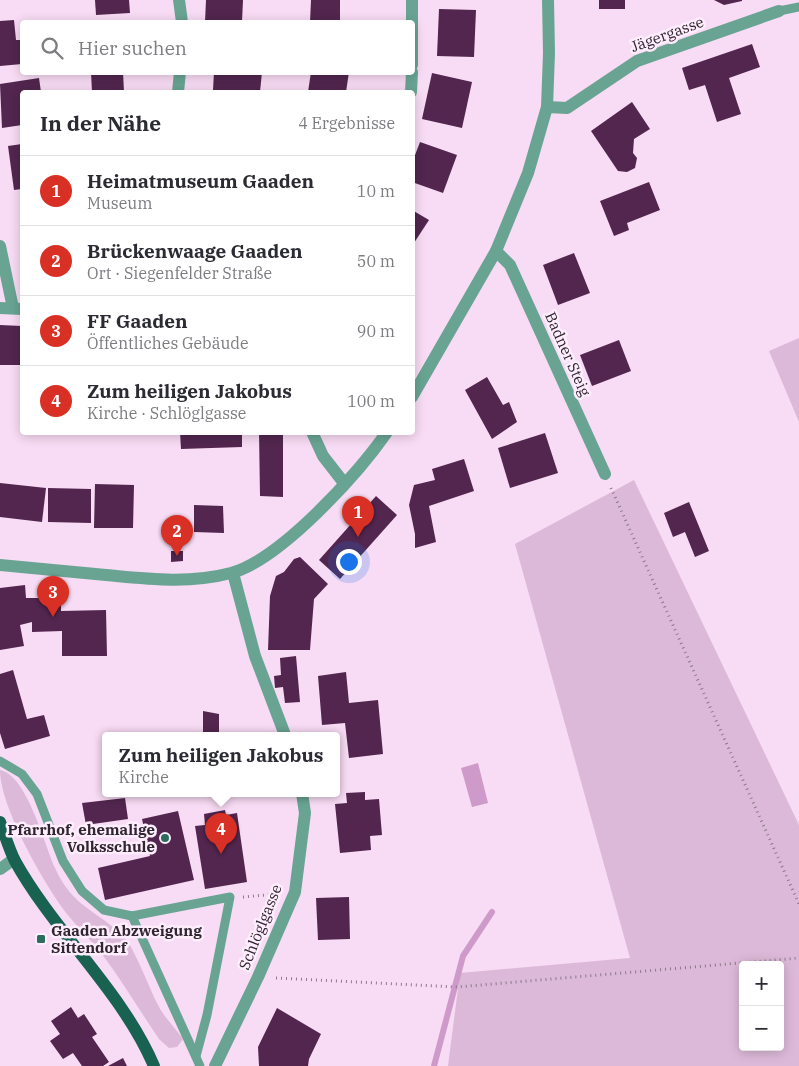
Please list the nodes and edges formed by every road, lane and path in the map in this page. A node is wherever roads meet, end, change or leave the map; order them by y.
1 (179, 0) edge
2 (412, 0) edge
3 (548, 0) edge
4 (799, 7) edge
5 (779, 11) joint
6 (182, 20) edge
7 (412, 20) edge
8 (180, 75) edge
9 (412, 75) edge
10 (178, 90) edge
11 (411, 90) edge
12 (547, 107) junction
13 (0, 246) edge
14 (496, 251) junction
15 (0, 308) edge
16 (18, 308) edge
17 (415, 392) edge
18 (313, 435) edge
19 (385, 435) edge
20 (605, 474) joint
21 (344, 483) junction
22 (0, 565) edge
23 (232, 573) junction
24 (284, 732) edge
25 (0, 761) edge
26 (303, 797) edge
27 (1, 830) edge
28 (14, 859) junction
29 (0, 869) edge
30 (799, 904) edge
31 (132, 916) junction
32 (799, 958) edge
33 (258, 977) junction
34 (196, 1056) junction
35 (154, 1066) edge
36 (200, 1066) edge
37 (215, 1066) edge

1 - 6 street
2 - 7 street
3 - 12 street
4 - 5 lane
5 - 12 street, Jägergasse
8 - 10 street
9 - 11 street
12 - 14 street
13 - 16 street
14 - 17 street
14 - 20 street, Badner Steig
15 - 16 street
18 - 21 street
19 - 21 street
20 - 30 path
21 - 23 street
22 - 23 street
23 - 24 street
25 - 31 lane
26 - 33 street, Schlöglgasse
27 - 28 main road
28 - 29 street
28 - 35 main road
31 - 34 lane
31 - 34 lane
32 - 33 path
33 - 37 street, Schlöglgasse
34 - 36 lane

